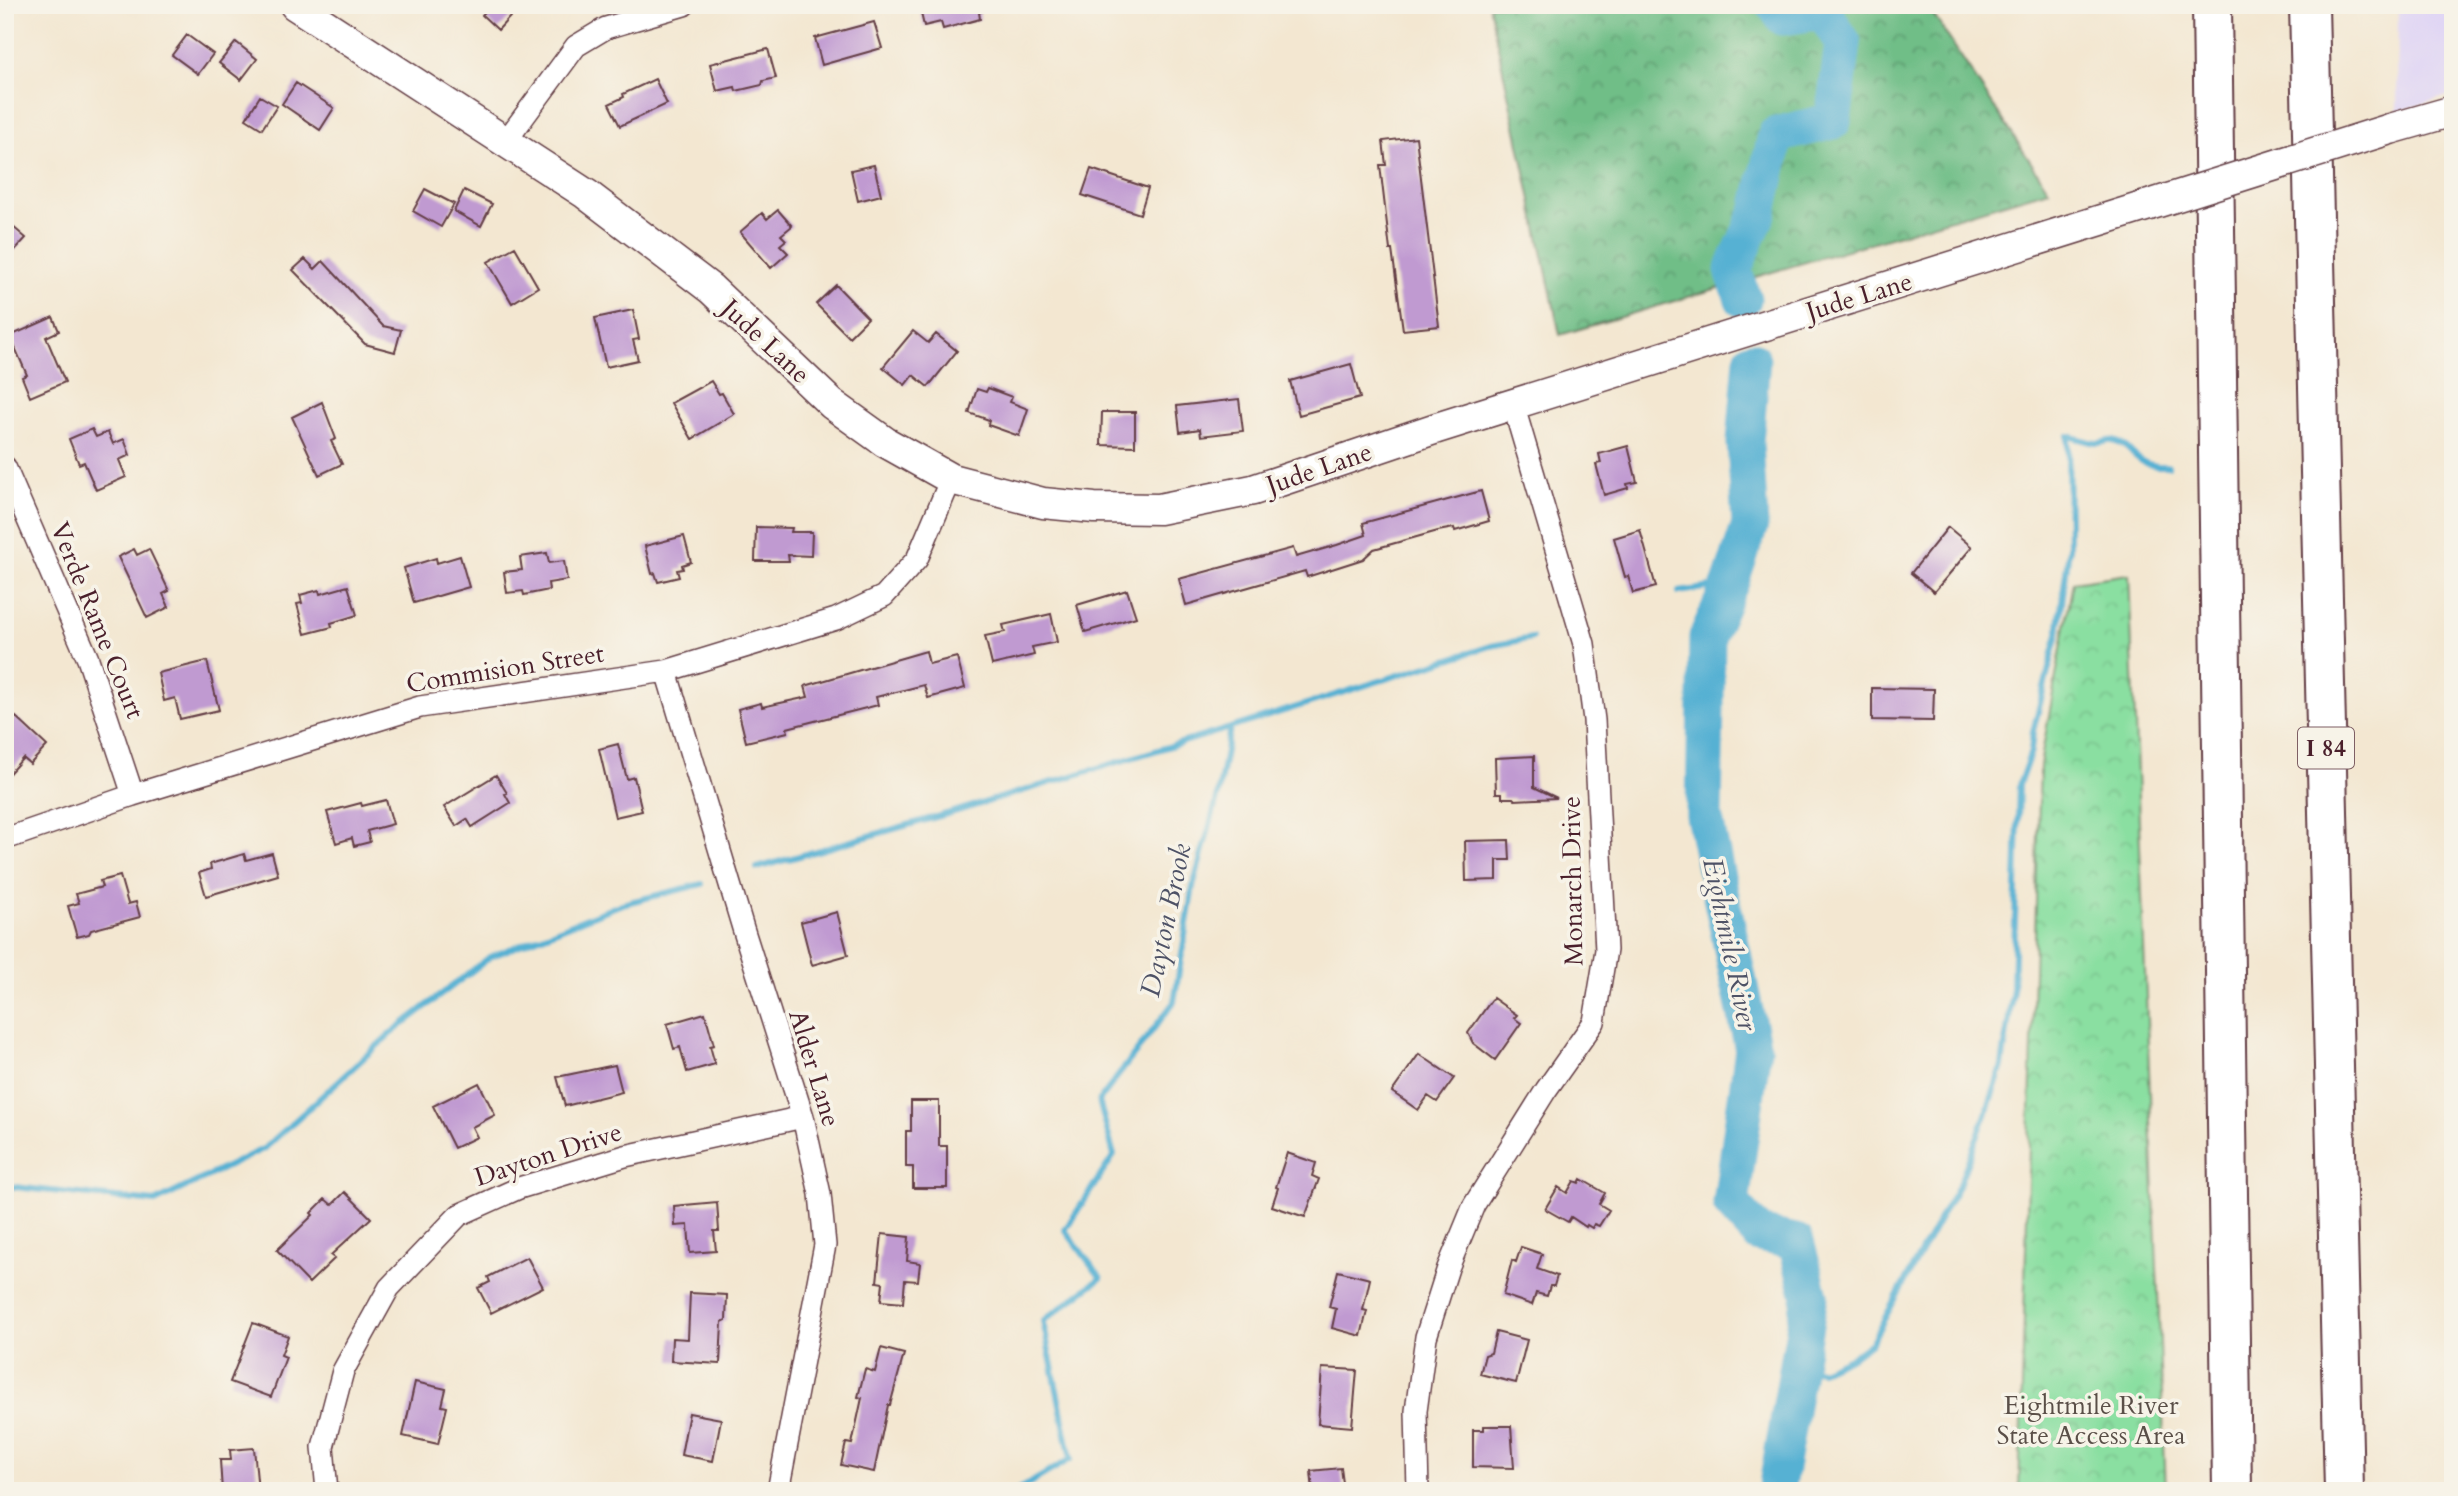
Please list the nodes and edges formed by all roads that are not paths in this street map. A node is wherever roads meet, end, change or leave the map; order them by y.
1 (295, 5) edge
2 (684, 5) edge
3 (2212, 5) edge
4 (2309, 5) edge
5 (2453, 110) edge
6 (506, 141) junction
7 (1513, 404) junction
8 (5, 467) edge
9 (951, 478) junction
10 (666, 671) junction
11 (133, 795) junction
12 (5, 839) edge
13 (803, 1117) junction
14 (327, 1491) edge
15 (778, 1491) edge
16 (1418, 1491) edge
17 (2232, 1491) edge
18 (2344, 1491) edge

1 - 6 street, Jude Lane
2 - 6 street
3 - 17 highway
4 - 18 highway, I 84
5 - 7 street, Jude Lane, bridge
6 - 9 street, Jude Lane
7 - 9 street, Jude Lane
7 - 16 street, Monarch Drive
8 - 11 street, Verde Rame Court
9 - 10 street, Commision Street
10 - 11 street, Commision Street
10 - 13 street, Alder Lane
11 - 12 street, Commision Street
13 - 14 street, Dayton Drive
13 - 15 street, Alder Lane

